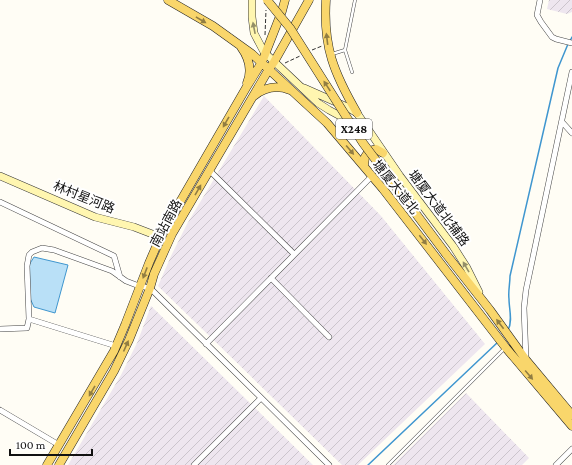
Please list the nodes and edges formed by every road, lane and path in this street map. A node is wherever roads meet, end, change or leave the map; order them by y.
1 (168, 0) edge
2 (252, 0) edge
3 (285, 0) edge
4 (309, 0) edge
5 (326, 0) edge
6 (355, 0) edge
7 (540, 0) edge
8 (266, 4) edge
9 (265, 36) dead end
10 (572, 43) edge
11 (240, 45) junction
12 (345, 50) junction
13 (266, 54) junction
14 (330, 55) junction
15 (262, 62) junction
16 (274, 62) junction
17 (269, 69) junction
18 (352, 72) dead end
19 (572, 72) edge
20 (246, 88) junction
21 (304, 88) junction
22 (294, 92) junction
23 (252, 98) junction
24 (357, 113) junction
25 (562, 122) junction
26 (369, 132) junction
27 (572, 133) edge
28 (383, 153) junction
29 (364, 166) junction
30 (210, 170) junction
31 (0, 176) edge
32 (372, 176) junction
33 (0, 202) edge
34 (160, 237) junction
35 (294, 254) junction
36 (120, 277) junction
37 (271, 278) junction
38 (139, 286) junction
39 (150, 288) junction
40 (483, 302) junction
41 (29, 319) junction
42 (0, 329) edge
43 (329, 336) dead end
44 (206, 344) junction
45 (116, 346) junction
46 (505, 347) junction
47 (526, 360) junction
48 (260, 398) junction
49 (0, 410) edge
50 (572, 415) edge
51 (572, 426) edge
52 (59, 445) junction
53 (572, 449) edge
54 (48, 465) edge
55 (59, 465) edge
56 (194, 465) edge
57 (329, 465) edge
58 (388, 465) edge
59 (556, 465) edge

1 -> 11 main road, 塘厦大道北 / X248
13 -> 2 main road, 塘厦大道北辅路
3 - 13 main road, 南站南路
4 - 16 main road, 南站南路
14 -> 5 main road
6 - 12 lane
7 - 10 street
8 - 9 path
40 -> 8 main road, 塘厦大道北 / X248, bridge
11 - 15 main road, 塘厦大道北 / X248
11 - 20 main road
12 - 14 lane
12 - 18 lane
13 - 15 main road, 南站南路
13 - 16 main road, 塘厦大道北辅路
14 - 24 main road
15 - 17 main road, 塘厦大道北 / X248
15 - 20 main road, 南站南路
16 - 17 main road, 南站南路
16 - 21 main road, 塘厦大道北辅路
17 - 22 main road, 塘厦大道北 / X248
17 - 23 main road, 南站南路
19 - 25 street
20 -> 34 main road, 南站南路
21 - 24 main road, 塘厦大道北辅路
21 - 26 main road, 塘厦大道北辅路
22 - 23 main road
22 -> 29 main road, 塘厦大道北 / X248
23 - 30 main road, 南站南路
24 - 26 main road, 塘厦大道北辅路
25 - 27 street
25 - 47 street
26 - 28 main road, 塘厦大道北辅路
28 - 29 main road
40 -> 28 main road, 塘厦大道北辅路
29 - 32 main road, 塘厦大道北 / X248
30 - 35 street
39 -> 30 main road, 南站南路
31 - 34 main road, 林村星河路
32 - 35 street
32 -> 46 main road, 塘厦大道北 / X248
33 - 36 street
34 -> 38 main road, 南站南路
35 - 37 street
36 - 38 street
36 - 41 street
37 - 43 street
37 - 44 street
38 - 39 street
38 - 45 main road, 南站南路
39 - 44 street
55 -> 39 main road, 南站南路
47 -> 40 main road, 塘厦大道北 / X248
41 - 42 street
41 - 45 street
44 - 48 street
45 -> 52 main road, 南站南路
46 -> 51 main road, 塘厦大道北 / X248
46 - 58 lane
47 - 50 main road, 塘厦大道北 / X248
48 - 56 street
48 - 57 street
49 - 52 street
52 - 54 main road, 南站南路
53 - 59 street

